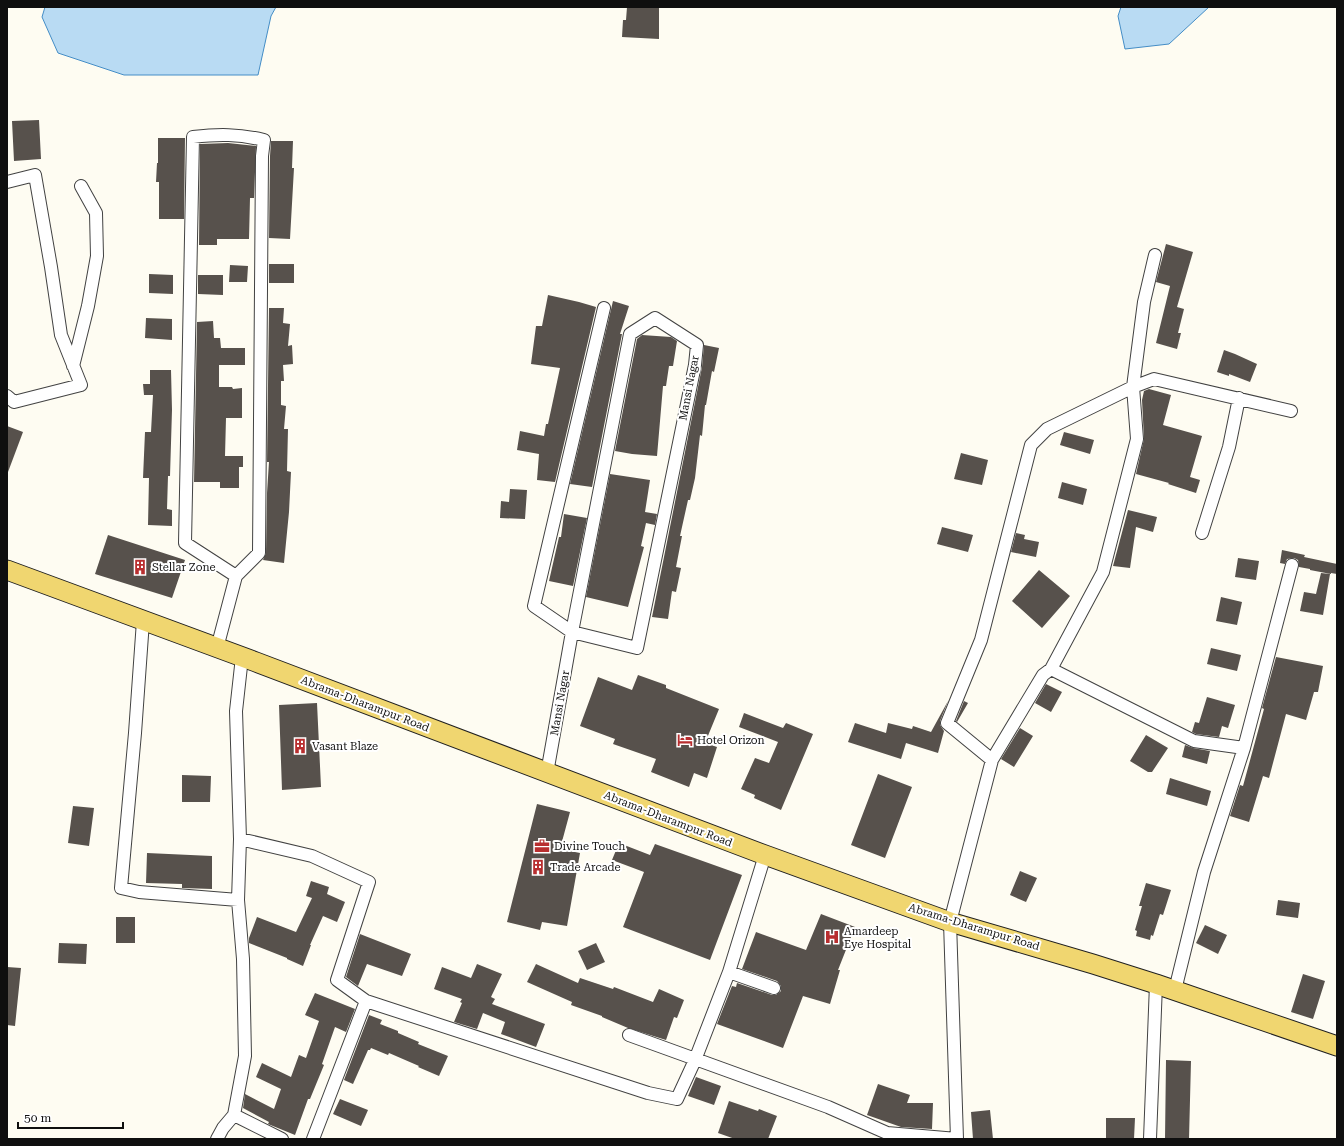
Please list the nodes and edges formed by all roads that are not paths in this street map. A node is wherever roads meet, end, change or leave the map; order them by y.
1 (7, 182) edge
2 (81, 186) dead end
3 (1155, 255) dead end
4 (604, 308) dead end
5 (73, 366) junction
6 (1133, 387) junction
7 (7, 396) edge
8 (1239, 398) junction
9 (1291, 411) dead end
10 (1202, 533) dead end
11 (1292, 565) dead end
12 (7, 570) edge
13 (236, 576) junction
14 (143, 621) junction
15 (572, 632) junction
16 (217, 648) junction
17 (242, 657) junction
18 (1051, 669) junction
19 (1244, 748) junction
20 (992, 760) junction
21 (547, 773) junction
22 (240, 839) junction
23 (765, 855) junction
24 (238, 900) junction
25 (950, 922) junction
26 (729, 972) junction
27 (1156, 984) junction
28 (774, 988) dead end
29 (1175, 990) junction
30 (366, 1001) junction
31 (629, 1035) dead end
32 (1337, 1046) edge
33 (695, 1060) junction
34 (234, 1115) junction
35 (217, 1139) edge
36 (282, 1139) edge
37 (314, 1139) edge
38 (957, 1139) edge
39 (1150, 1139) edge

1 - 5 street
2 - 5 street
3 - 6 street
4 - 15 street, Mansi Nagar
5 - 7 street
6 - 8 street
6 - 18 street
6 - 20 street
8 - 9 street
8 - 10 street
11 - 19 street
12 - 14 main road, Abrama-Dharampur Road
13 - 13 street
13 - 16 street
14 - 16 main road, Abrama-Dharampur Road
14 - 24 street
15 - 15 street, Mansi Nagar
15 - 21 street, Mansi Nagar
16 - 17 main road, Abrama-Dharampur Road
17 - 21 main road, Abrama-Dharampur Road
17 - 22 street
18 - 19 street
18 - 20 street
19 - 29 street
20 - 25 street
21 - 23 main road, Abrama-Dharampur Road
22 - 24 street
22 - 30 street
23 - 25 main road, Abrama-Dharampur Road
23 - 26 street
24 - 34 street
25 - 27 main road, Abrama-Dharampur Road
25 - 38 street
26 - 28 street
26 - 33 street
27 - 29 main road, Abrama-Dharampur Road
27 - 39 street
29 - 32 main road, Abrama-Dharampur Road
30 - 33 street
30 - 37 street
31 - 33 street
33 - 38 street
34 - 35 street
34 - 36 street

